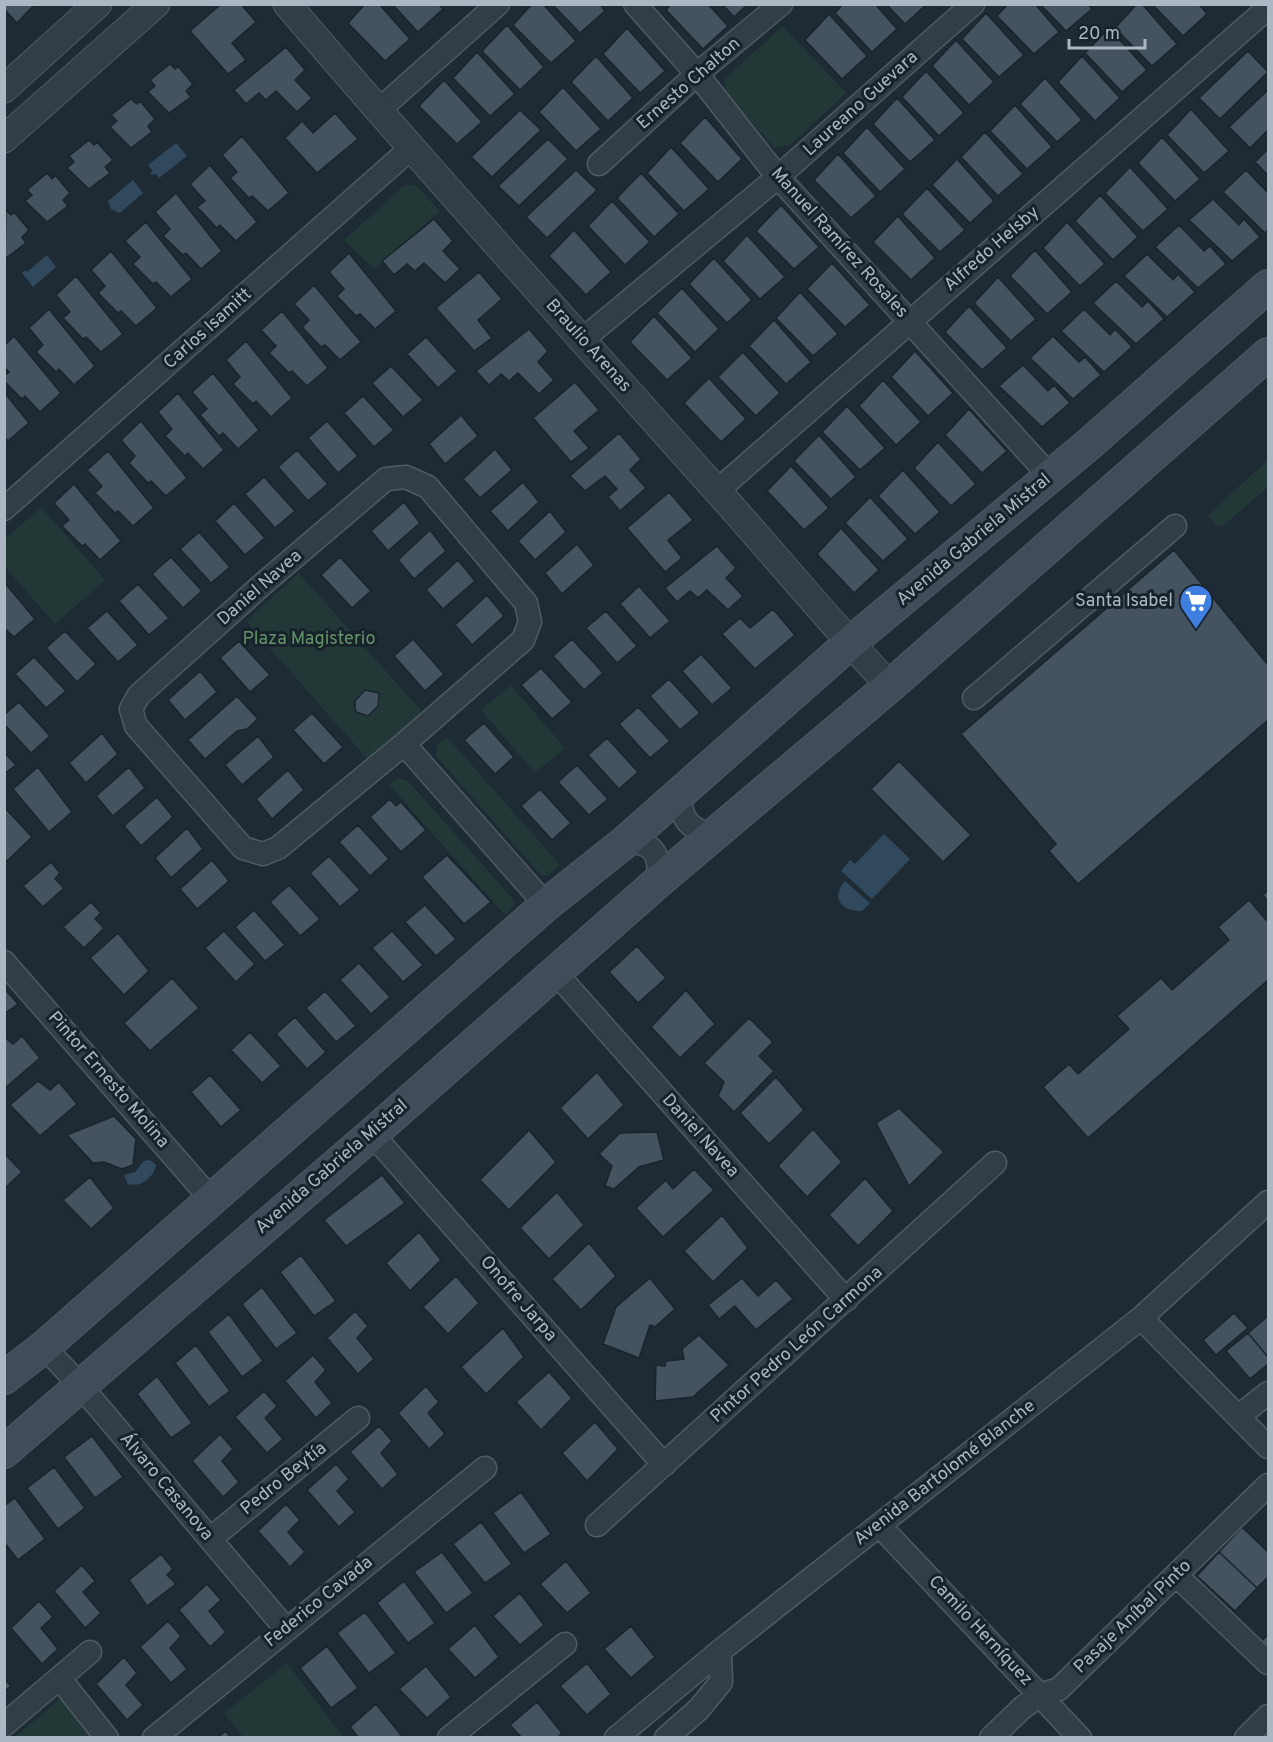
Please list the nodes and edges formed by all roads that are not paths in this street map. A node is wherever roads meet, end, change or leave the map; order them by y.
1 (98, 4) edge
2 (156, 4) edge
3 (287, 4) edge
4 (498, 4) edge
5 (635, 4) edge
6 (781, 4) edge
7 (973, 4) edge
8 (1269, 8) edge
9 (697, 74) junction
10 (4, 89) edge
11 (378, 111) junction
12 (4, 139) edge
13 (410, 149) junction
14 (599, 164) dead end
15 (778, 177) junction
16 (1269, 286) edge
17 (910, 321) junction
18 (582, 340) junction
19 (1269, 354) edge
20 (1050, 476) junction
21 (717, 490) junction
22 (4, 509) edge
23 (1175, 526) dead end
24 (850, 644) junction
25 (890, 686) junction
26 (974, 698) dead end
27 (404, 744) junction
28 (680, 794) junction
29 (713, 836) junction
30 (625, 842) junction
31 (659, 881) junction
32 (546, 904) junction
33 (4, 962) edge
34 (555, 972) junction
35 (372, 1134) junction
36 (995, 1164) dead end
37 (210, 1199) junction
38 (1269, 1202) edge
39 (846, 1300) junction
40 (1141, 1318) junction
41 (44, 1347) junction
42 (4, 1378) edge
43 (80, 1385) junction
44 (1269, 1393) edge
45 (1239, 1416) junction
46 (357, 1418) dead end
47 (1269, 1447) edge
48 (4, 1452) edge
49 (664, 1465) junction
50 (485, 1468) dead end
51 (1269, 1485) edge
52 (597, 1525) dead end
53 (879, 1525) junction
54 (210, 1539) junction
55 (1176, 1575) junction
56 (286, 1629) junction
57 (565, 1644) dead end
58 (720, 1651) junction
59 (90, 1652) dead end
60 (1269, 1663) edge
61 (60, 1678) junction
62 (1040, 1695) junction
63 (1269, 1716) edge
64 (4, 1725) edge
65 (107, 1737) edge
66 (154, 1737) edge
67 (449, 1737) edge
68 (616, 1737) edge
69 (666, 1737) edge
70 (991, 1737) edge
71 (1080, 1737) edge
72 (1246, 1737) edge

1 - 10 street
2 - 12 street
3 - 11 street, Braulio Arenas
4 - 11 street
5 - 9 street, Manuel Ramírez Rosales
6 - 9 street, Ernesto Chalton
7 - 15 street, Laureano Guevara
8 - 17 street, Alfredo Helsby
9 - 14 street, Ernesto Chalton
9 - 15 street, Manuel Ramírez Rosales
11 - 13 street, Braulio Arenas
13 - 18 street, Braulio Arenas
13 - 22 street, Carlos Isamitt
15 - 17 street, Manuel Ramírez Rosales
15 - 18 street, Laureano Guevara
16 - 20 main road, Avenida Gabriela Mistral
17 - 20 street, Manuel Ramírez Rosales
17 - 21 street, Alfredo Helsby
18 - 21 street, Braulio Arenas
19 - 25 main road, Avenida Gabriela Mistral
20 - 24 main road, Avenida Gabriela Mistral
21 - 24 street, Braulio Arenas
23 - 26 street
24 - 25 street, Braulio Arenas
24 - 28 main road, Avenida Gabriela Mistral
25 - 29 main road, Avenida Gabriela Mistral
27 - 27 street, Daniel Navea
27 - 32 street
28 - 29 street
28 - 30 main road, Avenida Gabriela Mistral
29 - 31 main road, Avenida Gabriela Mistral
30 - 31 street
30 - 32 main road, Avenida Gabriela Mistral
31 - 34 main road, Avenida Gabriela Mistral
32 - 37 main road, Avenida Gabriela Mistral
33 - 37 street, Pintor Ernesto Molina
34 - 35 main road, Avenida Gabriela Mistral
34 - 39 street, Daniel Navea
35 - 43 main road, Avenida Gabriela Mistral
35 - 49 street, Onofre Jarpa
36 - 39 street, Pintor Pedro León Carmona
37 - 41 main road, Avenida Gabriela Mistral
38 - 40 street, Avenida Bartolomé Blanche
39 - 49 street, Pintor Pedro León Carmona
40 - 45 street
40 - 53 street, Avenida Bartolomé Blanche
41 - 42 main road, Avenida Gabriela Mistral
41 - 43 street, Álvaro Casanova
43 - 48 main road, Avenida Gabriela Mistral
43 - 54 street, Álvaro Casanova
44 - 45 street
45 - 47 street
46 - 54 street, Pedro Beytía
49 - 52 street, Pintor Pedro León Carmona
50 - 56 street, Federico Cavada
51 - 55 street, Pasaje Aníbal Pinto
53 - 58 street, Avenida Bartolomé Blanche
53 - 62 street, Camilo Herníquez
54 - 56 street, Álvaro Casanova
55 - 60 street
55 - 62 street, Pasaje Aníbal Pinto
56 - 66 street, Federico Cavada
57 - 67 street
58 - 68 street, Avenida Bartolomé Blanche
58 - 69 street
59 - 61 street
61 - 64 street
61 - 65 street
62 - 70 street, Pasaje Aníbal Pinto
62 - 71 street, Camilo Herníquez
63 - 72 street

